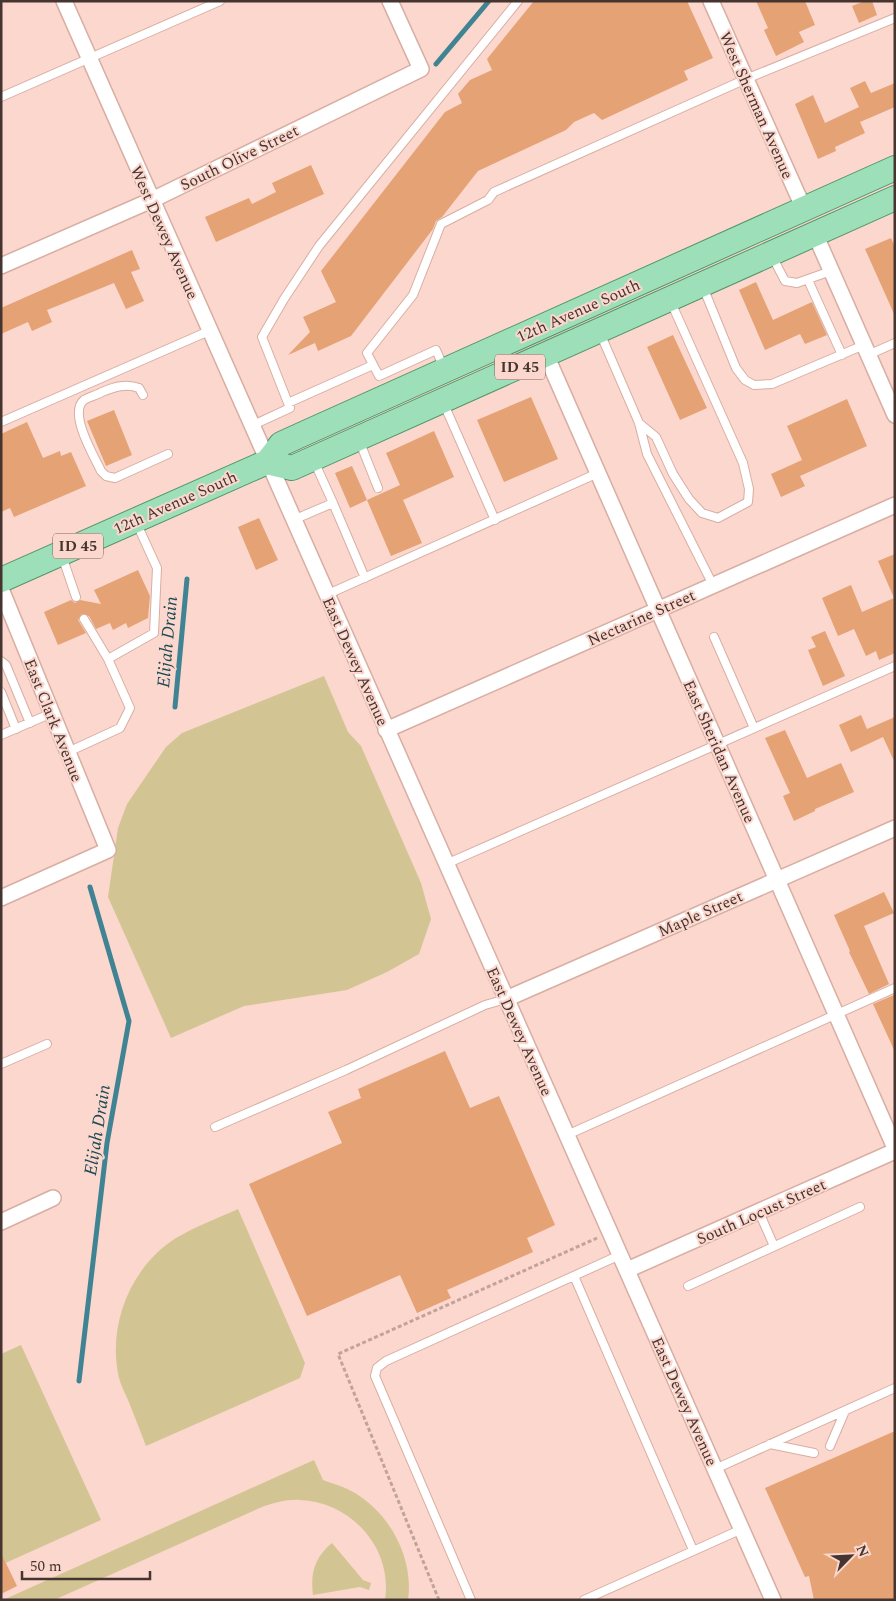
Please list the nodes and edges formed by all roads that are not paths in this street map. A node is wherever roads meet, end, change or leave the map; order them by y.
1 (64, 1) edge
2 (220, 1) edge
3 (390, 1) edge
4 (518, 1) edge
5 (711, 1) edge
6 (895, 18) edge
7 (89, 58) junction
8 (746, 79) junction
9 (1, 97) edge
10 (895, 168) edge
11 (895, 183) edge
12 (895, 198) edge
13 (152, 200) junction
14 (804, 208) junction
15 (815, 234) junction
16 (715, 249) junction
17 (771, 254) junction
18 (1, 266) edge
19 (831, 271) junction
20 (808, 280) junction
21 (702, 285) junction
22 (670, 300) junction
23 (209, 331) junction
24 (531, 331) junction
25 (599, 331) junction
26 (895, 343) edge
27 (866, 350) junction
28 (552, 352) junction
29 (842, 355) junction
30 (373, 365) junction
31 (445, 369) junction
32 (88, 384) junction
33 (143, 395) dead end
34 (93, 396) junction
35 (442, 400) junction
36 (288, 403) junction
37 (895, 415) edge
38 (1, 422) edge
39 (638, 423) junction
40 (251, 426) junction
41 (358, 438) junction
42 (168, 454) dead end
43 (313, 459) junction
44 (267, 462) junction
45 (598, 473) junction
46 (378, 488) dead end
47 (332, 503) junction
48 (895, 505) edge
49 (135, 520) junction
50 (293, 520) junction
51 (495, 520) junction
52 (61, 553) junction
53 (365, 578) junction
54 (1, 580) edge
55 (713, 585) junction
56 (1, 590) edge
57 (326, 595) junction
58 (76, 597) dead end
59 (658, 610) junction
60 (84, 619) dead end
61 (714, 637) dead end
62 (108, 659) junction
63 (1, 661) edge
64 (895, 666) edge
65 (1, 692) edge
66 (52, 713) junction
67 (30, 723) junction
68 (754, 728) junction
69 (16, 729) junction
70 (386, 730) junction
71 (1, 735) edge
72 (718, 745) junction
73 (68, 752) junction
74 (895, 828) edge
75 (446, 864) junction
76 (777, 880) junction
77 (1, 898) edge
78 (895, 988) edge
79 (506, 999) junction
80 (836, 1014) junction
81 (47, 1044) dead end
82 (1, 1064) edge
83 (215, 1127) dead end
84 (567, 1135) junction
85 (895, 1149) edge
86 (53, 1198) dead end
87 (860, 1207) dead end
88 (759, 1212) junction
89 (1, 1222) edge
90 (774, 1246) junction
91 (620, 1256) junction
92 (627, 1270) junction
93 (574, 1276) junction
94 (688, 1286) dead end
95 (895, 1388) edge
96 (846, 1410) junction
97 (770, 1444) junction
98 (830, 1446) dead end
99 (814, 1454) dead end
100 (715, 1469) junction
101 (742, 1529) junction
102 (693, 1550) junction
103 (471, 1600) edge
104 (584, 1600) edge
105 (773, 1600) edge

1 - 7 street, West Dewey Avenue
2 - 7 lane
3 - 13 street, South Olive Street
4 - 36 lane
5 - 8 street, West Sherman Avenue
6 - 8 lane
7 - 9 lane
7 - 13 street, West Dewey Avenue
8 - 14 street, West Sherman Avenue
8 - 30 lane
10 - 14 main road, 12th Avenue South / ID 45
11 - 15 main road
12 - 15 main road, 12th Avenue South / ID 45
13 - 18 street, South Olive Street
13 - 23 street, West Dewey Avenue
14 - 16 main road, 12th Avenue South / ID 45
15 - 17 main road, 12th Avenue South / ID 45
15 - 19 street
16 - 24 main road, 12th Avenue South / ID 45
16 - 28 main road
17 - 20 lane
17 - 21 main road, 12th Avenue South / ID 45
19 - 20 lane
19 - 27 street
20 - 29 lane
21 - 22 main road, 12th Avenue South / ID 45
21 - 29 lane
22 - 25 main road, 12th Avenue South / ID 45
22 - 39 lane
23 - 32 lane
23 - 40 street, West Dewey Avenue
24 - 31 main road, 12th Avenue South / ID 45
24 - 35 main road
25 - 28 main road, 12th Avenue South / ID 45
25 - 39 lane
26 - 27 lane
27 - 29 lane
27 - 37 street
28 - 35 main road, 12th Avenue South / ID 45
28 - 45 street, East Sheridan Avenue
30 - 31 lane
30 - 36 lane
31 - 44 main road, 12th Avenue South / ID 45
32 - 34 lane
32 - 38 lane
33 - 34 lane
34 - 42 lane
35 - 41 main road, 12th Avenue South / ID 45
35 - 51 lane
36 - 40 lane
39 - 55 lane
40 - 44 street, West Dewey Avenue
41 - 43 main road, 12th Avenue South / ID 45
41 - 46 lane
43 - 44 main road, 12th Avenue South / ID 45
43 - 47 lane
44 - 49 main road, 12th Avenue South / ID 45
44 - 50 street, East Dewey Avenue
45 - 51 lane
45 - 59 street, East Sheridan Avenue
47 - 50 lane
47 - 53 lane
48 - 55 street, Nectarine Street
49 - 52 main road, 12th Avenue South / ID 45
49 - 62 lane
50 - 57 street, East Dewey Avenue
51 - 53 lane
52 - 54 main road, 12th Avenue South / ID 45
52 - 58 lane
53 - 57 lane
55 - 59 street, Nectarine Street
56 - 66 street, East Clark Avenue
57 - 70 street, East Dewey Avenue
59 - 70 street, Nectarine Street
59 - 72 street, East Sheridan Avenue
60 - 62 lane
61 - 68 lane
62 - 73 lane
63 - 67 lane
64 - 68 lane
65 - 69 lane
66 - 67 lane
66 - 73 street, East Clark Avenue
67 - 69 lane
68 - 72 lane
69 - 71 lane
70 - 75 street, East Dewey Avenue
72 - 75 lane
72 - 76 street, East Sheridan Avenue
73 - 77 street, East Clark Avenue
74 - 76 street, Maple Street
75 - 79 street, East Dewey Avenue
76 - 79 street, Maple Street
76 - 80 street, East Sheridan Avenue
78 - 80 lane
79 - 83 lane
79 - 84 street, East Dewey Avenue
80 - 84 lane
80 - 85 street, East Sheridan Avenue
81 - 82 lane
84 - 91 street, East Dewey Avenue
85 - 88 street, South Locust Street
86 - 89 street
87 - 90 lane
88 - 90 lane
88 - 92 street, South Locust Street
90 - 94 lane
91 - 92 street, East Dewey Avenue
91 - 93 lane
92 - 100 street, East Dewey Avenue
93 - 102 lane
93 - 103 lane
95 - 96 lane
96 - 97 lane
96 - 98 lane
97 - 99 lane
97 - 100 lane
100 - 101 street, East Dewey Avenue
101 - 102 lane
101 - 105 street, East Dewey Avenue
102 - 104 lane

